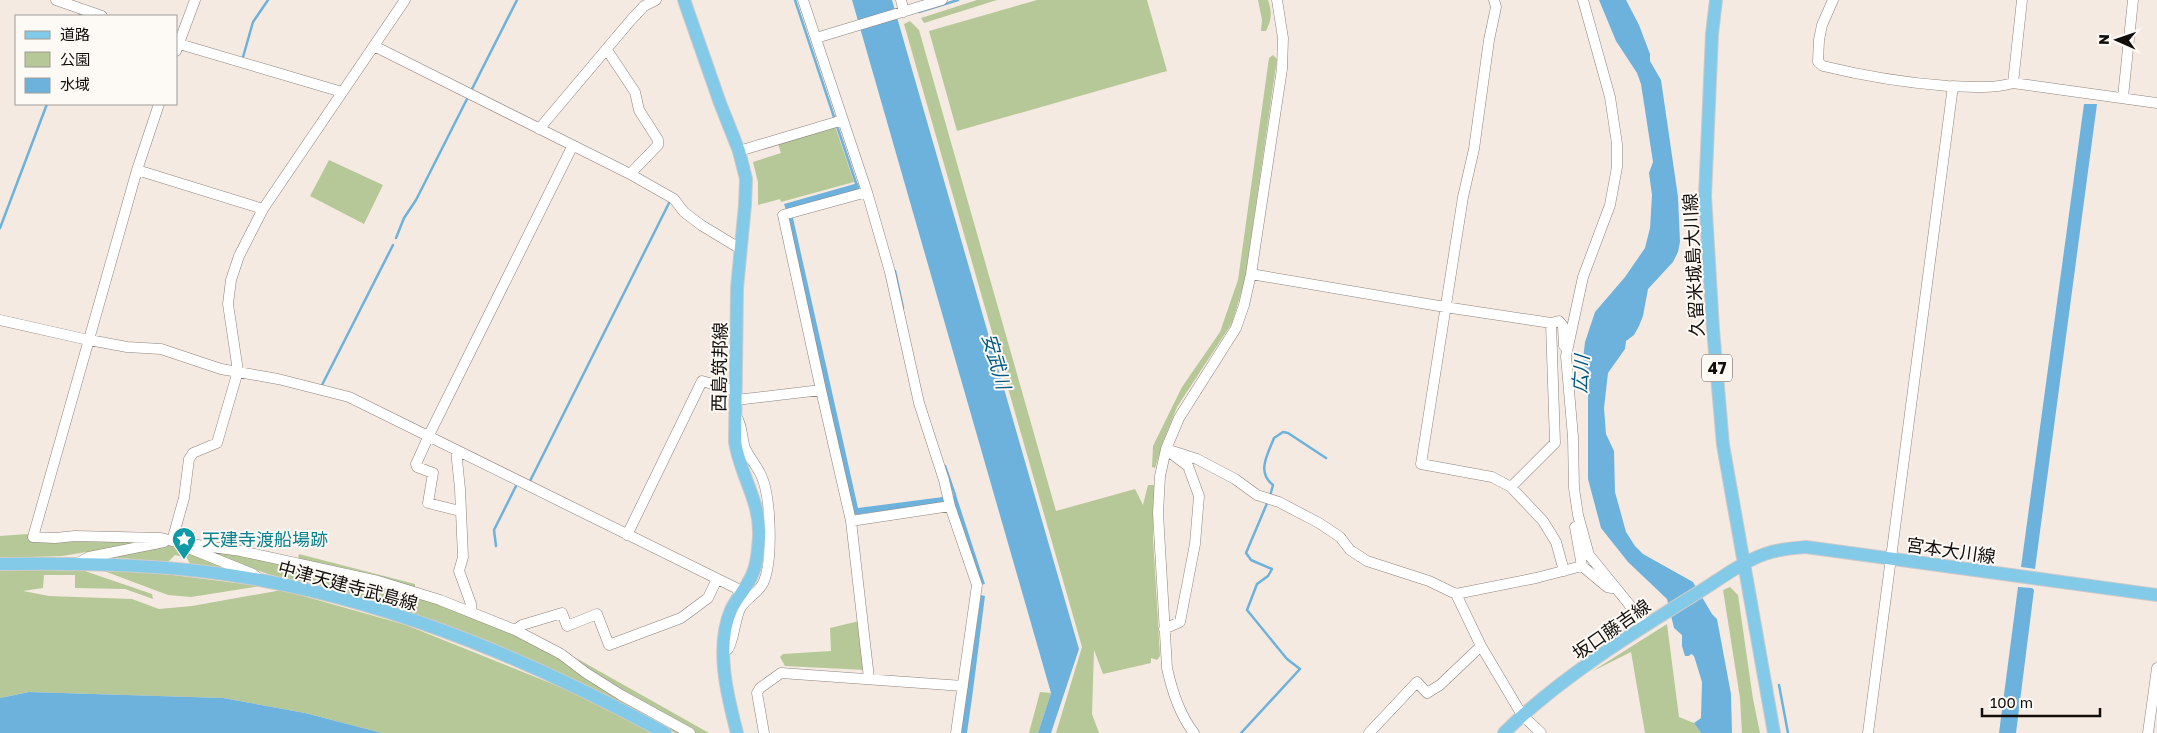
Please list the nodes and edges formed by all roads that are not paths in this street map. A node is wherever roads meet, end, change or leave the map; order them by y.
1 (56, 0) edge
2 (194, 0) edge
3 (405, 0) edge
4 (656, 0) edge
5 (684, 0) edge
6 (803, 0) edge
7 (901, 0) edge
8 (942, 0) edge
9 (1277, 0) edge
10 (1494, 0) edge
11 (1583, 0) edge
12 (1716, 0) edge
13 (1834, 0) edge
14 (2022, 0) edge
15 (2133, 0) edge
16 (902, 13) junction
17 (99, 15) edge
18 (816, 38) junction
19 (178, 43) edge
20 (178, 46) edge
21 (374, 46) junction
22 (607, 50) junction
23 (2013, 83) junction
24 (1953, 86) junction
25 (342, 92) junction
26 (2123, 97) junction
27 (2157, 103) edge
28 (159, 105) edge
29 (843, 120) junction
30 (539, 129) junction
31 (572, 146) junction
32 (739, 151) junction
33 (137, 170) junction
34 (630, 174) junction
35 (867, 192) junction
36 (263, 209) junction
37 (740, 248) junction
38 (1251, 274) junction
39 (1445, 307) junction
40 (0, 320) edge
41 (1551, 323) junction
42 (89, 339) junction
43 (1566, 356) junction
44 (238, 371) junction
45 (821, 390) junction
46 (736, 395) junction
47 (736, 416) junction
48 (429, 436) junction
49 (456, 450) junction
50 (1166, 450) junction
51 (1511, 487) junction
52 (950, 506) junction
53 (460, 511) junction
54 (1578, 515) junction
55 (851, 520) junction
56 (627, 534) junction
57 (174, 542) junction
58 (1890, 559) junction
59 (78, 563) junction
60 (0, 564) edge
61 (1744, 564) junction
62 (1582, 566) junction
63 (1564, 571) junction
64 (717, 579) junction
65 (259, 580) junction
66 (1616, 588) junction
67 (740, 593) junction
68 (1456, 594) junction
69 (2157, 595) edge
70 (470, 612) junction
71 (1648, 624) junction
72 (1164, 629) junction
73 (515, 630) junction
74 (1481, 646) junction
75 (724, 650) junction
76 (2157, 668) edge
77 (868, 678) junction
78 (964, 686) junction
79 (1522, 715) junction
80 (665, 733) edge
81 (690, 733) edge
82 (737, 733) edge
83 (764, 733) edge
84 (956, 733) edge
85 (1194, 733) edge
86 (1370, 733) edge
87 (1504, 733) edge
88 (1541, 733) edge
89 (1774, 733) edge
90 (1868, 733) edge
91 (2148, 733) edge

1 - 17 street
2 - 19 street
3 - 21 street
4 - 22 street
5 - 32 main road, 西島筑邦線
6 - 18 street
7 - 16 street
8 - 16 street
9 - 38 street
10 - 39 street
11 - 43 street
12 - 61 main road, 久留米城島大川線 / 47
13 - 24 street
14 - 23 street
15 - 26 street
16 - 18 street
18 - 29 street
20 - 25 street
21 - 25 street
21 - 30 street
22 - 30 street
22 - 34 street
23 - 24 street
23 - 26 street
24 - 58 street
25 - 36 street
26 - 27 street
28 - 33 street
29 - 32 street
29 - 35 street
30 - 31 street
31 - 34 street
31 - 48 street
32 - 37 main road, 西島筑邦線
33 - 36 street
33 - 42 street
34 - 37 street
35 - 45 street
35 - 52 street
36 - 44 street
37 - 46 main road, 西島筑邦線
38 - 39 street
38 - 50 street
39 - 41 street
39 - 51 street
40 - 42 street
41 - 43 street
41 - 51 street
42 - 44 street
42 - 57 street
43 - 54 street
44 - 48 street
44 - 57 street
45 - 46 street
45 - 55 street
46 - 47 main road, 西島筑邦線
46 - 56 street
47 - 67 main road, 西島筑邦線
47 - 75 street
48 - 49 street
48 - 53 street
49 - 53 street
49 - 56 street
50 - 68 street
50 - 72 street
50 - 72 street
51 - 63 street
52 - 55 street
52 - 78 street
53 - 70 street
54 - 62 street
54 - 66 street
55 - 77 street
56 - 64 street
57 - 59 street
57 - 65 street
57 - 70 street
58 - 61 main road, 宮本大川線
58 - 69 main road, 宮本大川線
58 - 90 street
59 - 60 main road, 中津天建寺武島線
59 - 65 main road, 中津天建寺武島線
61 - 71 main road, 坂口藤吉線
61 - 89 main road, 久留米城島大川線 / 47
62 - 63 street
62 - 66 street
63 - 68 street
64 - 67 street
64 - 73 street
65 - 80 main road, 中津天建寺武島線
66 - 71 street
67 - 75 main road, 西島筑邦線
68 - 74 street
70 - 73 street
71 - 79 main road, 坂口藤吉線
72 - 85 street
73 - 81 street
74 - 79 street
74 - 86 street
75 - 82 main road, 西島筑邦線
76 - 91 street
77 - 78 street
77 - 83 street
78 - 84 street
79 - 87 main road, 坂口藤吉線
79 - 88 street

